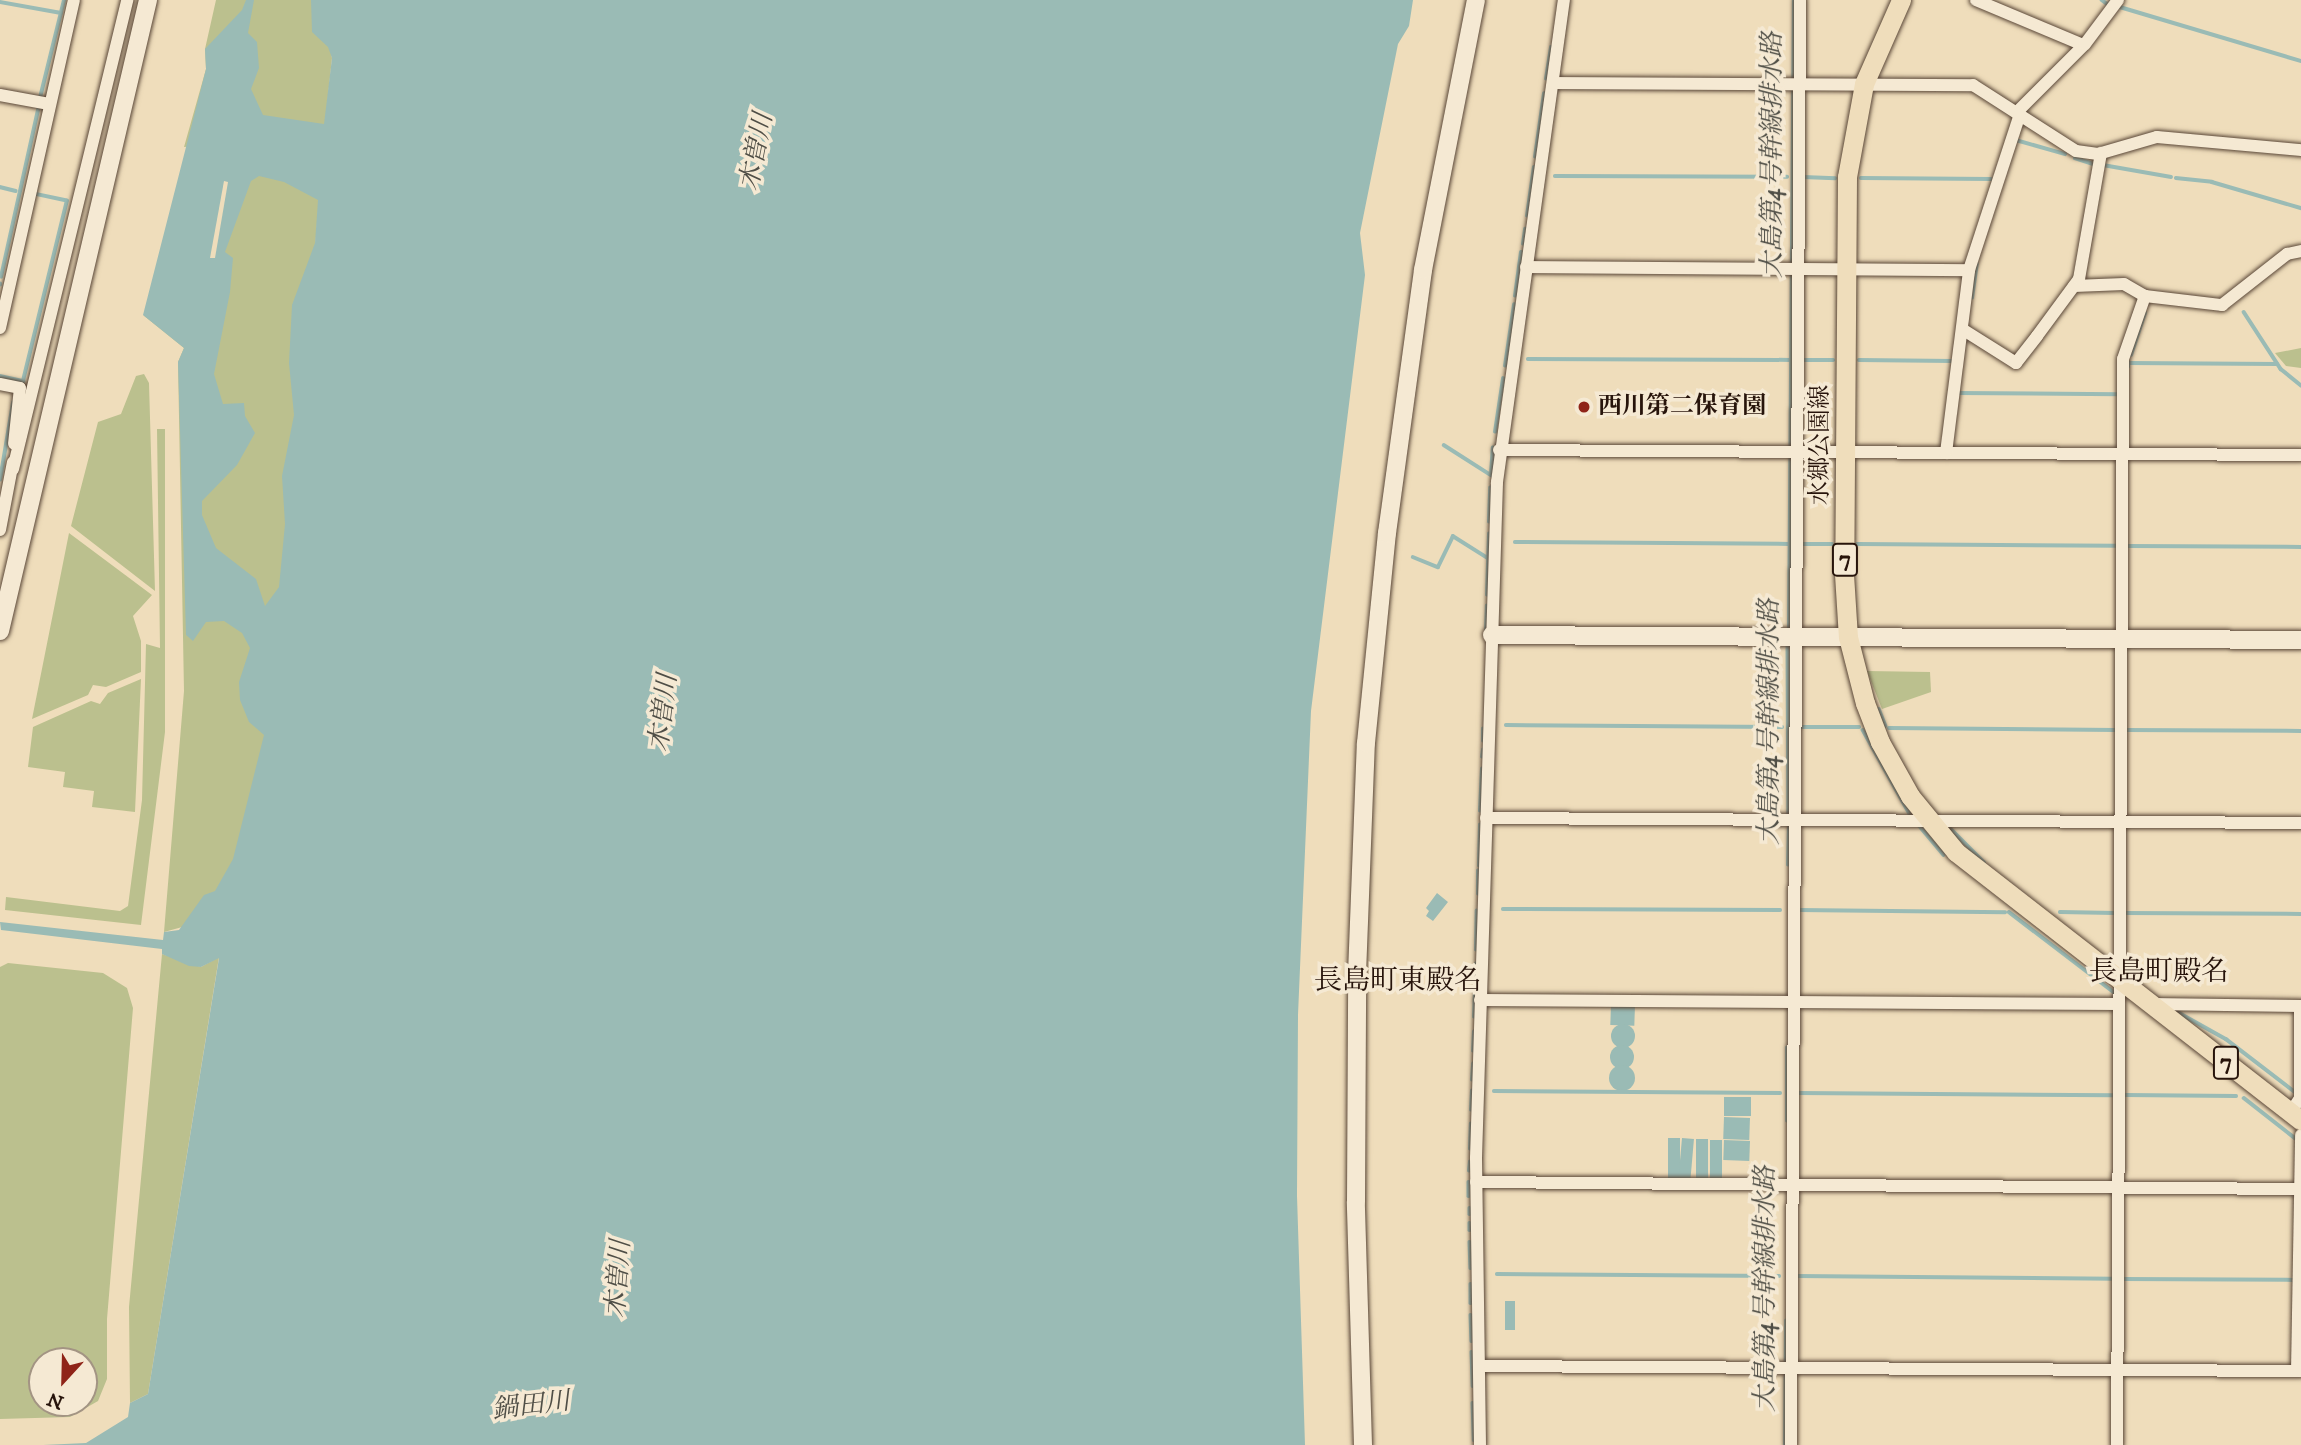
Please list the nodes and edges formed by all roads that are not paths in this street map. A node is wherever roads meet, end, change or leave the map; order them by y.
1 (74, 0) edge
2 (127, 0) edge
3 (148, 0) edge
4 (1476, 0) edge
5 (1564, 0) edge
6 (1800, 0) edge
7 (1902, 0) edge
8 (1976, 0) edge
9 (2118, 0) edge
10 (2083, 46) junction
11 (1553, 83) junction
12 (1864, 84) junction
13 (1795, 85) junction
14 (0, 95) edge
15 (49, 104) junction
16 (2019, 113) junction
17 (2301, 150) edge
18 (2101, 153) junction
19 (2301, 251) edge
20 (1526, 267) junction
21 (1794, 270) junction
22 (1846, 270) junction
23 (1969, 270) junction
24 (5, 281) edge
25 (2074, 286) junction
26 (2146, 296) junction
27 (0, 328) edge
28 (1962, 329) junction
29 (0, 384) edge
30 (1499, 450) junction
31 (1793, 452) junction
32 (1846, 452) junction
33 (1946, 453) junction
34 (2122, 454) junction
35 (2301, 455) edge
36 (13, 469) junction
37 (0, 530) edge
38 (0, 631) edge
39 (1492, 635) junction
40 (1790, 636) junction
41 (1847, 637) junction
42 (2121, 639) junction
43 (2301, 640) edge
44 (1486, 818) junction
45 (1791, 819) junction
46 (1928, 820) junction
47 (2120, 821) junction
48 (2301, 823) edge
49 (2119, 981) junction
50 (1480, 1000) junction
51 (1789, 1001) junction
52 (2119, 1004) junction
53 (2151, 1004) junction
54 (2300, 1006) edge
55 (2296, 1117) edge
56 (2301, 1135) edge
57 (1476, 1182) junction
58 (1788, 1185) junction
59 (2118, 1186) junction
60 (2300, 1189) edge
61 (1479, 1366) junction
62 (1787, 1368) junction
63 (2117, 1369) junction
64 (2299, 1371) edge
65 (1363, 1445) edge
66 (1479, 1445) edge
67 (1791, 1445) edge
68 (2116, 1445) edge

1 - 15 street
2 - 36 street
3 - 38 street
4 - 65 street
5 - 11 street
6 - 13 street
7 - 12 main road, 水郷公園線 / 7
8 - 10 street
9 - 10 street
10 - 16 street
11 - 13 street
11 - 20 street
12 - 13 street
12 - 16 street
12 - 22 main road, 水郷公園線 / 7
13 - 21 street
14 - 15 street
15 - 24 street
16 - 18 street
16 - 23 street
17 - 18 street
18 - 25 street
19 - 26 street
20 - 21 street
20 - 30 street
21 - 22 street
21 - 31 street
22 - 23 street
22 - 32 main road, 水郷公園線 / 7
23 - 28 street
24 - 27 street
25 - 26 street
25 - 28 street
26 - 34 street
28 - 33 street
29 - 36 street
30 - 31 street
30 - 39 street
31 - 32 street
31 - 40 street
32 - 33 street
32 - 41 main road, 水郷公園線 / 7
33 - 34 street
34 - 35 street
34 - 42 street
36 - 37 street
39 - 40 street
39 - 44 street
40 - 41 street
40 - 45 street
41 - 42 street
41 - 46 main road, 水郷公園線 / 7
42 - 43 street
42 - 47 street
44 - 45 street
44 - 50 street
45 - 46 street
45 - 51 street
46 - 47 street
46 - 49 main road, 水郷公園線 / 7
47 - 48 street
47 - 49 street
49 - 52 street
49 - 53 main road, 水郷公園線 / 7
50 - 51 street
50 - 57 street
51 - 52 street
51 - 58 street
52 - 59 street
53 - 54 street
53 - 55 main road, 水郷公園線 / 7
54 - 55 street
56 - 60 street
57 - 58 street
57 - 61 street
58 - 59 street
58 - 62 street
59 - 60 street
59 - 63 street
60 - 64 street
61 - 62 street
61 - 66 street
62 - 63 street
62 - 67 street
63 - 64 street
63 - 68 street

